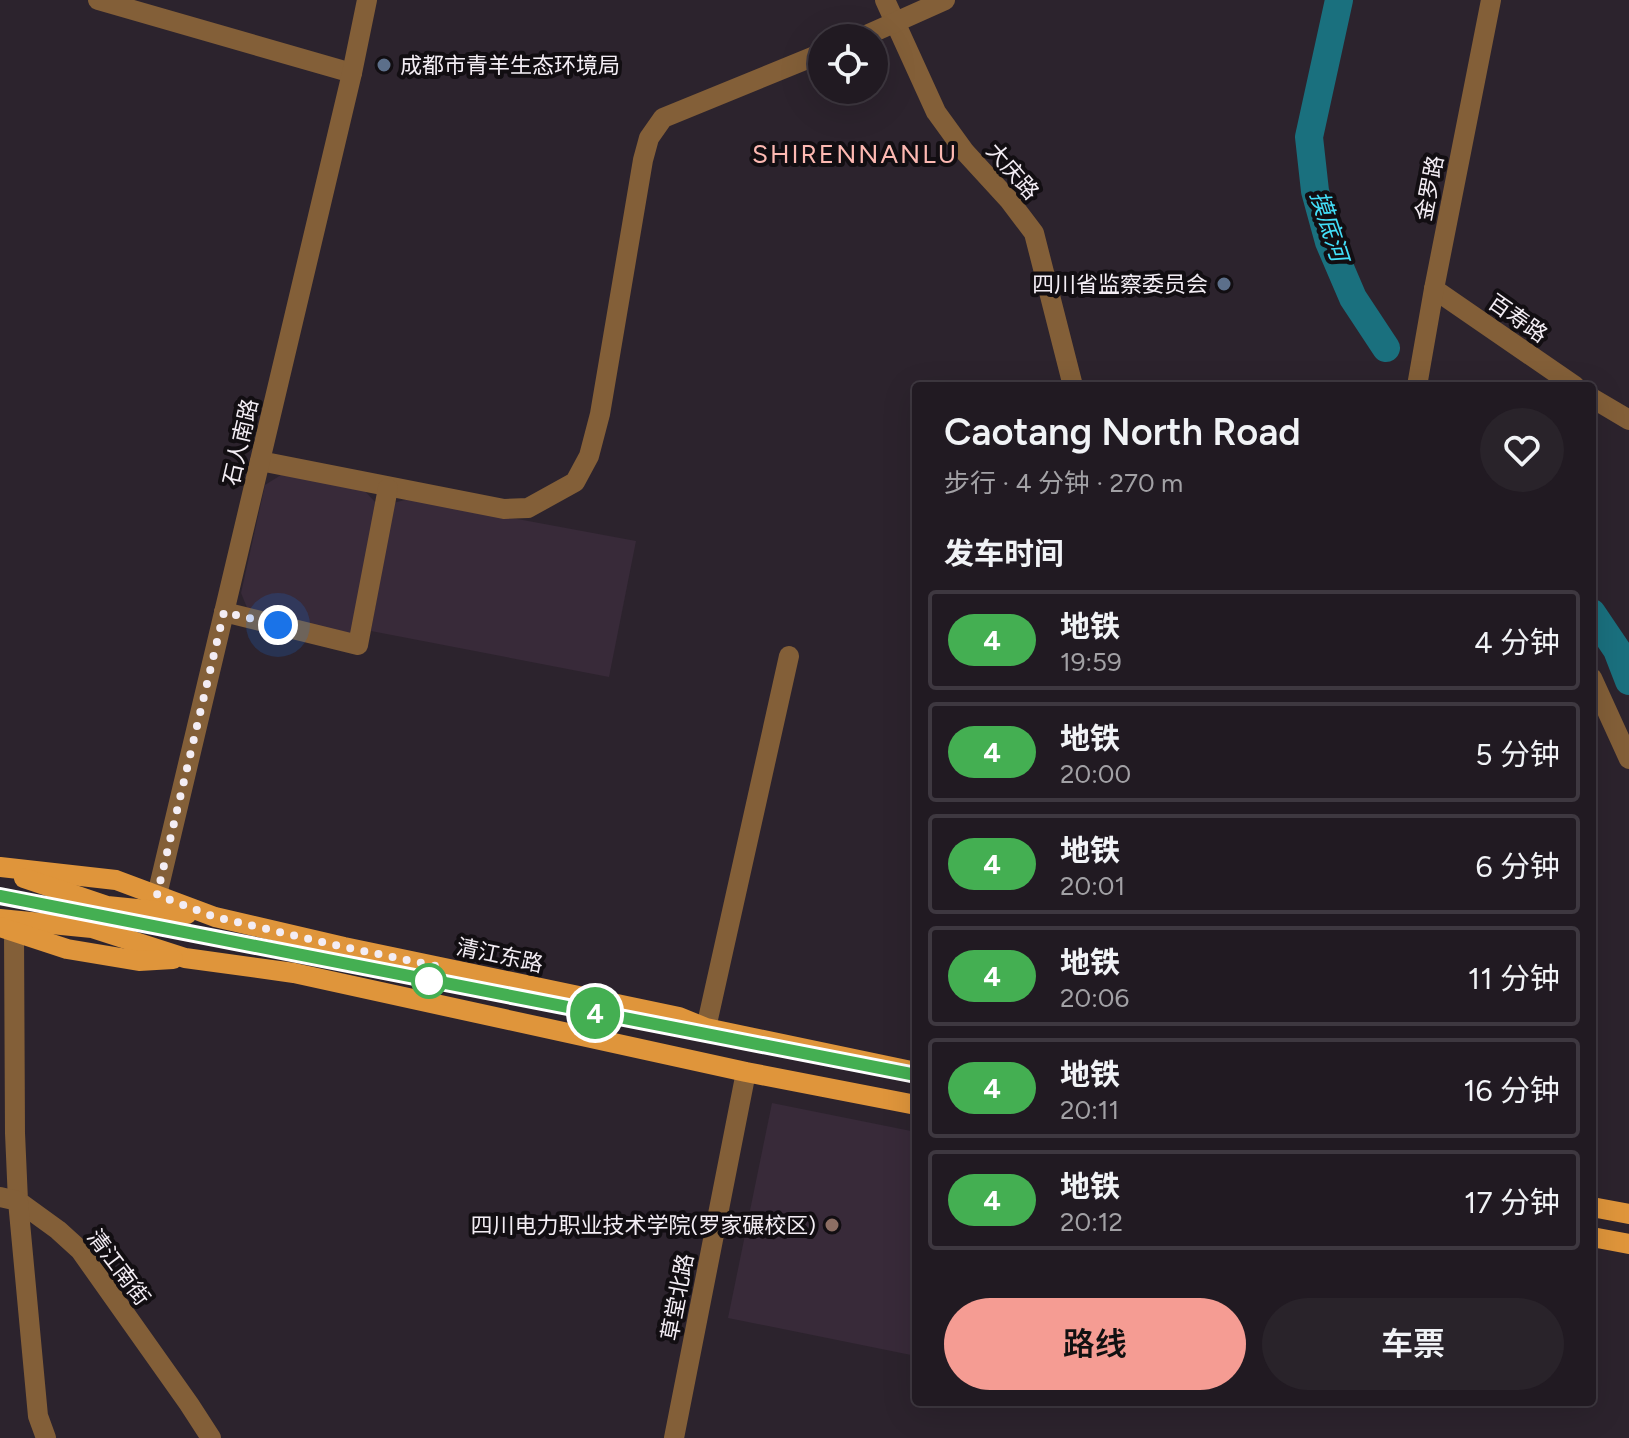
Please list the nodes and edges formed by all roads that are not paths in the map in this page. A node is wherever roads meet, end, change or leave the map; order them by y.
1 (98, 0) edge
2 (367, 0) edge
3 (885, 0) edge
4 (945, 0) edge
5 (1491, 0) edge
6 (897, 23) junction
7 (888, 27) edge
8 (808, 59) edge
9 (352, 73) junction
10 (1434, 289) junction
11 (1072, 382) edge
12 (1418, 382) edge
13 (1569, 382) edge
14 (1596, 400) edge
15 (1629, 420) edge
16 (260, 461) junction
17 (388, 488) junction
18 (224, 612) junction
19 (789, 656) dead end
20 (1596, 687) edge
21 (1629, 759) edge
22 (0, 868) edge
23 (157, 895) junction
24 (215, 917) junction
25 (5, 926) edge
26 (706, 1028) junction
27 (912, 1071) edge
28 (746, 1072) junction
29 (912, 1104) edge
30 (9, 1199) edge
31 (1596, 1208) edge
32 (1629, 1214) edge
33 (1596, 1238) edge
34 (1629, 1244) edge
35 (46, 1438) edge
36 (211, 1438) edge
37 (674, 1438) edge

1 - 9 street
2 - 9 street, 石人南路
3 - 6 street, 大庆路
4 - 6 street
5 - 10 street, 金罗路
6 - 7 street
6 - 11 street, 大庆路
8 - 17 street
9 - 16 street, 石人南路
10 - 12 street, 金罗路
10 - 13 street, 百寿路
14 - 15 street
16 - 17 street
16 - 18 street, 石人南路
17 - 18 street
18 - 23 street, 石人南路
19 - 26 street
20 - 21 street
22 - 23 main road, 清江东路
22 - 24 main road, 清江东路
23 - 24 main road, 清江东路
24 - 26 main road, 清江东路
25 - 28 main road
25 - 30 street
26 - 27 main road, 清江东路
28 - 29 main road
28 - 37 street, 草堂北路
30 - 35 street
30 - 36 street, 清江南街
31 - 32 main road
33 - 34 main road

